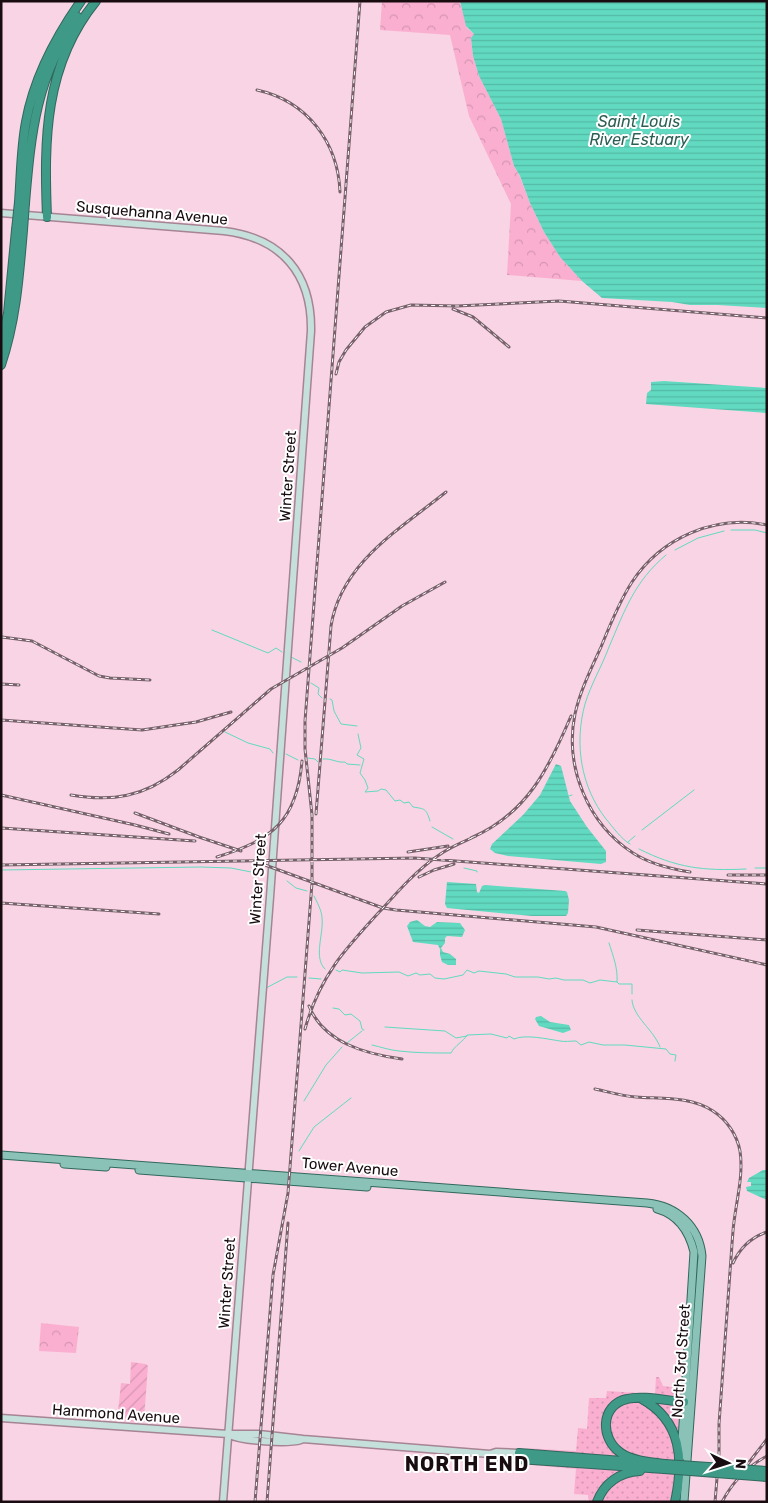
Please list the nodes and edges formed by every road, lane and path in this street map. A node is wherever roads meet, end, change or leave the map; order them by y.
1 (81, 1) edge
2 (90, 1) edge
3 (96, 1) edge
4 (22, 202) junction
5 (1, 213) edge
6 (47, 217) junction
7 (20, 230) junction
8 (291, 263) joint
9 (1, 344) edge
10 (1, 365) edge
11 (1, 1155) edge
12 (1, 1159) edge
13 (247, 1175) junction
14 (688, 1227) junction
15 (640, 1398) junction
16 (684, 1402) junction
17 (1, 1418) edge
18 (228, 1434) junction
19 (518, 1456) joint
20 (680, 1464) junction
21 (665, 1467) junction
22 (767, 1471) edge
23 (767, 1477) edge
24 (223, 1502) edge
25 (597, 1502) edge
26 (675, 1502) edge
27 (684, 1502) edge

1 - 4 highway
2 - 4 highway
3 - 6 highway
4 - 7 highway, bridge
5 - 6 street, Susquehanna Avenue
6 - 8 street, Susquehanna Avenue
7 - 9 highway
7 - 10 highway
8 - 13 street, Winter Street
11 - 13 main road, Tower Avenue
12 - 13 main road, Tower Avenue
13 - 14 main road, Tower Avenue
13 - 18 street, Winter Street
14 - 16 main road, North 3rd Street
14 - 27 main road, North 3rd Street
15 - 16 highway
15 - 20 highway
15 - 21 highway
16 - 20 main road, North 3rd Street
17 - 18 street, Hammond Avenue
18 - 19 street, Hammond Avenue
18 - 24 street, Winter Street
19 - 21 highway
20 - 26 highway, North 3rd Street
21 - 22 highway, bridge
21 - 23 highway, bridge
21 - 25 highway

